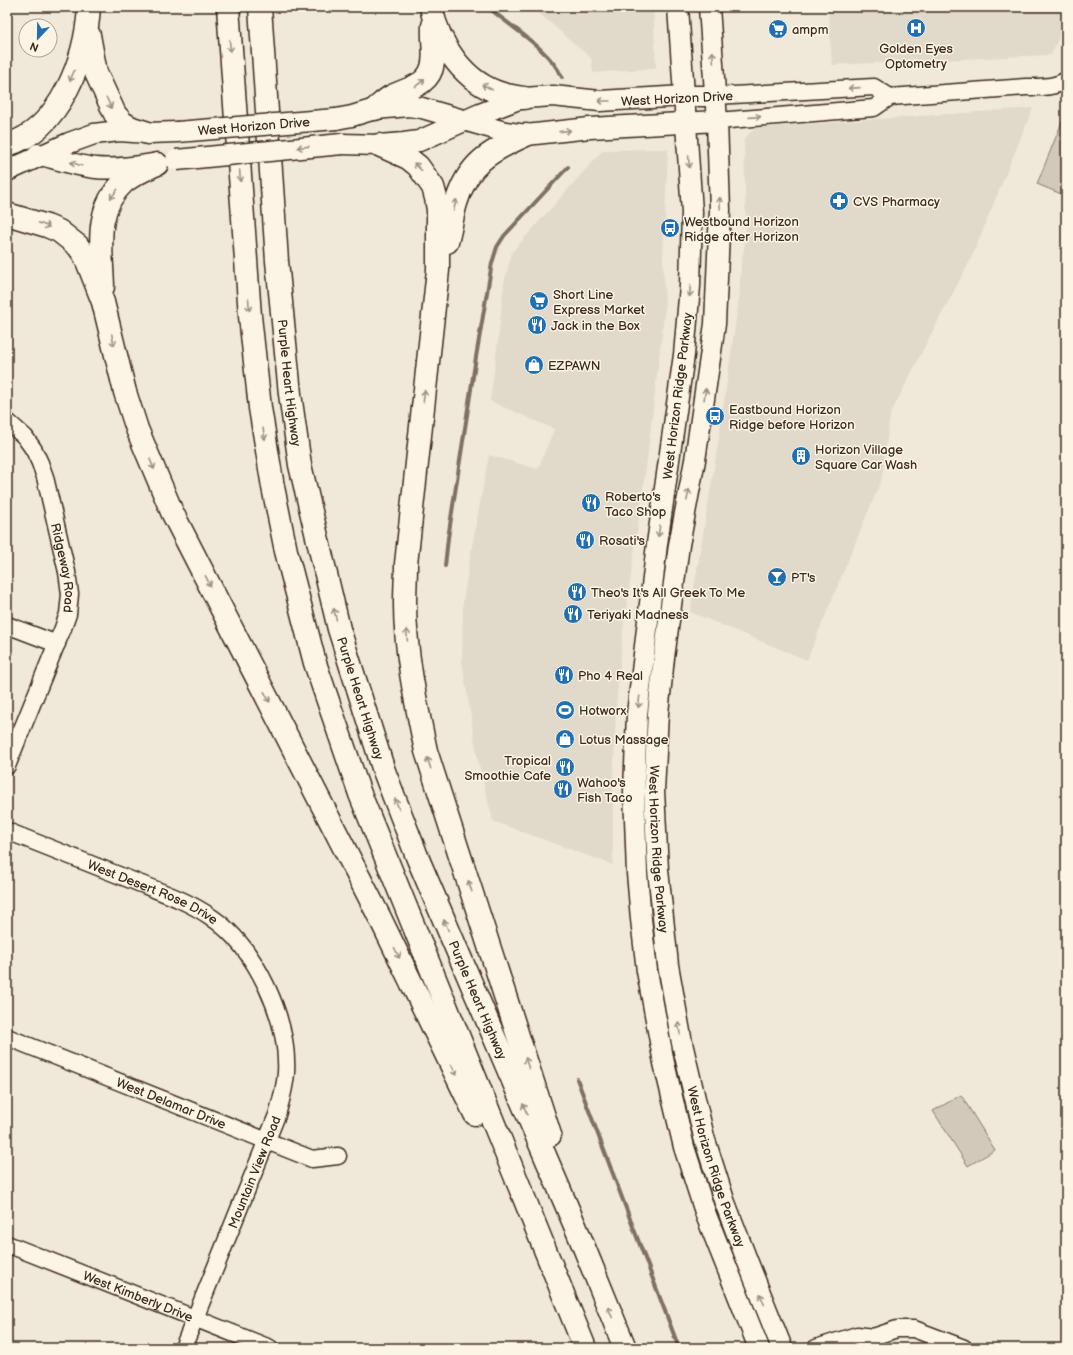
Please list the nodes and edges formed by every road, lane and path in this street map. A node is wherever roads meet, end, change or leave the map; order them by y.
1 (228, 7) edge
2 (260, 7) edge
3 (678, 7) edge
4 (709, 7) edge
5 (433, 13) edge
6 (88, 16) edge
7 (1066, 80) edge
8 (684, 96) junction
9 (715, 96) junction
10 (890, 97) junction
11 (524, 98) junction
12 (375, 109) junction
13 (466, 120) junction
14 (716, 121) junction
15 (686, 123) junction
16 (148, 133) junction
17 (526, 135) junction
18 (7, 145) edge
19 (379, 145) junction
20 (42, 155) junction
21 (166, 162) junction
22 (7, 171) edge
23 (7, 214) edge
24 (438, 270) junction
25 (103, 302) junction
26 (7, 421) edge
27 (669, 456) junction
28 (695, 460) junction
29 (7, 624) edge
30 (57, 644) junction
31 (644, 655) junction
32 (664, 658) junction
33 (7, 766) edge
34 (635, 812) junction
35 (7, 831) edge
36 (658, 870) junction
37 (268, 991) joint
38 (7, 1037) edge
39 (687, 1068) junction
40 (666, 1071) junction
41 (266, 1141) junction
42 (338, 1156) dead end
43 (579, 1234) junction
44 (7, 1244) edge
45 (728, 1271) junction
46 (564, 1296) junction
47 (195, 1318) junction
48 (872, 1344) edge
49 (183, 1348) edge
50 (270, 1348) edge
51 (585, 1348) edge
52 (625, 1348) edge
53 (759, 1348) edge
54 (769, 1348) edge
55 (782, 1348) edge
56 (816, 1348) edge
57 (964, 1348) edge

1 -> 46 highway
43 -> 2 highway, Purple Heart Highway
3 - 8 main road, West Horizon Ridge Parkway
9 -> 4 main road, West Horizon Ridge Parkway
11 -> 5 highway
12 -> 5 highway
6 -> 16 highway
6 -> 18 highway
7 - 10 street, West Horizon Drive
8 - 9 main road, West Horizon Drive
8 -> 11 main road, West Horizon Drive
8 - 15 main road, West Horizon Ridge Parkway
10 -> 9 street, West Horizon Drive
9 - 14 main road, West Horizon Ridge Parkway
14 -> 10 street, West Horizon Drive
11 - 13 main road, West Horizon Drive
12 - 13 main road, West Horizon Drive
12 - 16 main road, West Horizon Drive, bridge
13 - 17 main road, West Horizon Drive
13 - 19 main road, West Horizon Drive
14 - 15 main road, West Horizon Drive
28 -> 14 main road, West Horizon Ridge Parkway
17 -> 15 main road, West Horizon Drive
15 -> 27 main road, West Horizon Ridge Parkway
16 - 20 main road, West Horizon Drive
24 -> 17 highway
18 - 20 main road, West Horizon Drive
19 -> 21 main road, West Horizon Drive, bridge
24 -> 19 highway
21 -> 20 main road, West Horizon Drive
20 - 22 main road, West Horizon Drive
21 -> 25 highway
23 -> 25 highway
43 -> 24 highway
25 -> 46 highway
26 - 30 street, Ridgeway Road
27 - 28 main road
27 -> 31 main road, West Horizon Ridge Parkway
32 -> 28 main road, West Horizon Ridge Parkway
29 - 30 street
30 - 33 street, Ridgeway Road
31 - 32 main road
31 -> 34 main road, West Horizon Ridge Parkway
32 - 36 main road, West Horizon Ridge Parkway
34 - 36 main road
34 - 40 main road, West Horizon Ridge Parkway
35 - 37 street, West Desert Rose Drive
39 -> 36 main road, West Horizon Ridge Parkway
37 - 41 street, Mountain View Road
38 - 41 street, West Delamar Drive
39 - 40 main road
55 -> 39 main road, West Horizon Ridge Parkway
40 - 45 main road, West Horizon Ridge Parkway
41 - 42 street, West Delamar Drive
41 - 47 street, Mountain View Road
52 -> 43 highway, Purple Heart Highway
44 - 47 street, West Kimberly Drive
45 - 53 main road, West Horizon Ridge Parkway
45 - 54 main road
46 - 51 highway
47 - 49 street, Mountain View Road
47 - 50 street, West Kimberly Drive
48 - 56 street
48 - 57 street

